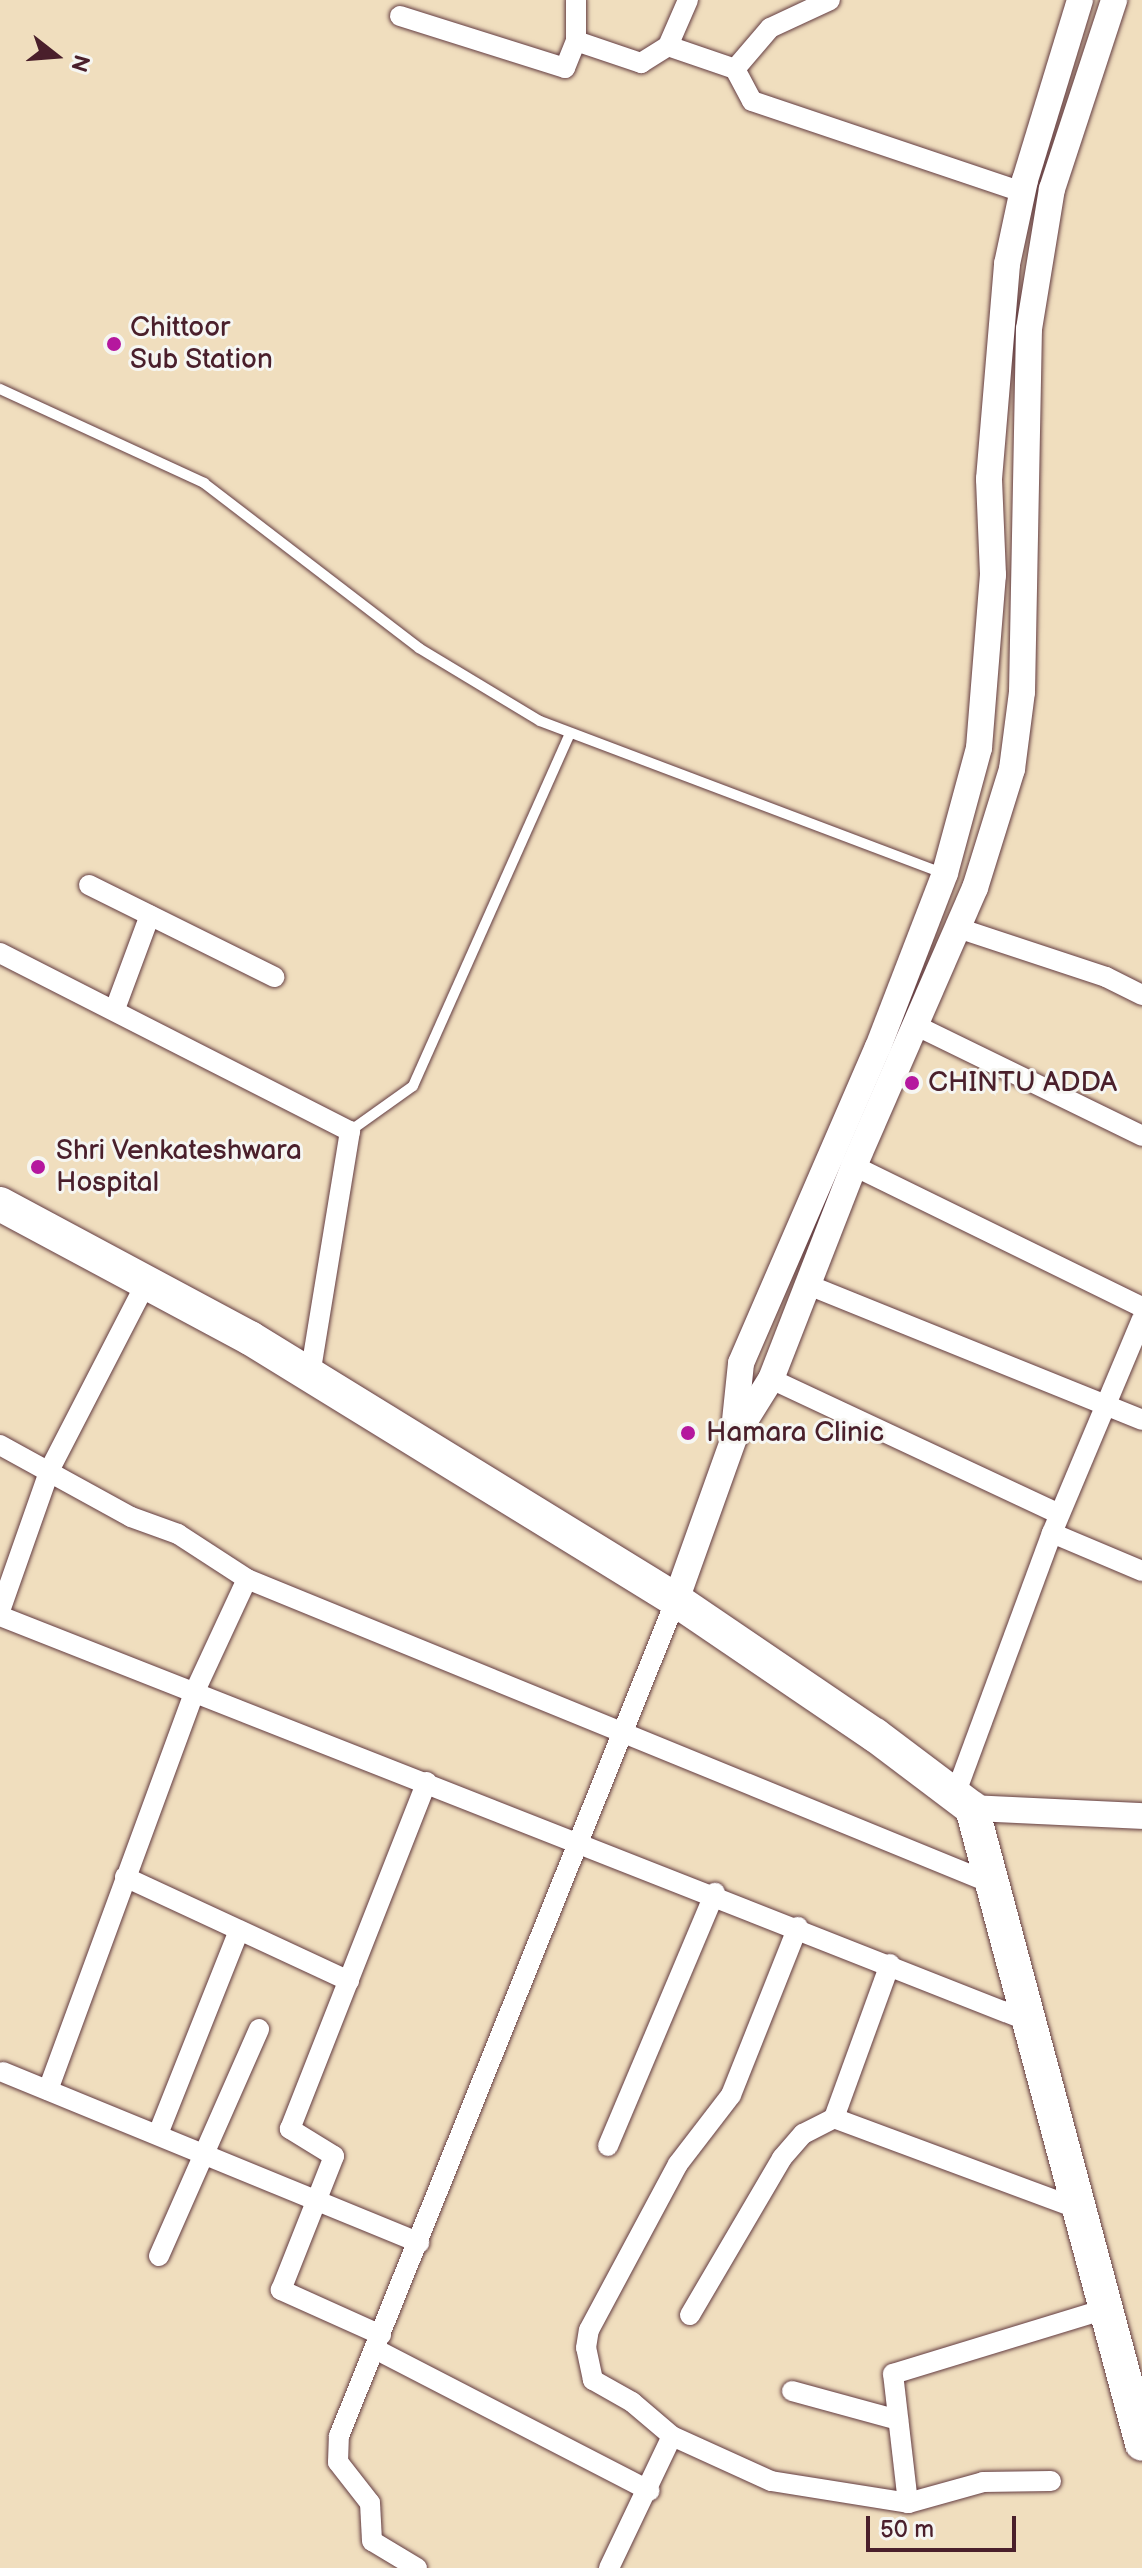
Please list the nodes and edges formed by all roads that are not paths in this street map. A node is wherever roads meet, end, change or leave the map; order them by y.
1 (576, 0) edge
2 (688, 0) edge
3 (830, 0) edge
4 (1080, 0) edge
5 (1114, 0) edge
6 (400, 16) dead end
7 (576, 41) junction
8 (668, 46) junction
9 (735, 69) junction
10 (1022, 192) junction
11 (0, 389) edge
12 (1025, 522) junction
13 (991, 525) junction
14 (570, 733) junction
15 (979, 748) junction
16 (1014, 756) junction
17 (945, 873) junction
18 (89, 885) dead end
19 (150, 915) junction
20 (958, 928) junction
21 (916, 947) junction
22 (0, 953) edge
23 (947, 957) junction
24 (274, 977) dead end
25 (1142, 995) edge
26 (115, 1009) junction
27 (919, 1027) junction
28 (350, 1131) junction
29 (1142, 1136) edge
30 (854, 1166) junction
31 (0, 1204) edge
32 (147, 1281) junction
33 (806, 1284) junction
34 (1142, 1307) edge
35 (1142, 1319) edge
36 (310, 1375) junction
37 (771, 1379) junction
38 (1105, 1403) junction
39 (1142, 1420) edge
40 (734, 1438) junction
41 (0, 1445) edge
42 (50, 1469) junction
43 (1056, 1524) junction
44 (1142, 1571) edge
45 (247, 1579) junction
46 (676, 1600) junction
47 (0, 1613) edge
48 (195, 1691) junction
49 (622, 1730) junction
50 (427, 1782) junction
51 (963, 1802) junction
52 (1142, 1816) edge
53 (582, 1842) junction
54 (125, 1877) junction
55 (991, 1883) junction
56 (715, 1893) junction
57 (798, 1927) junction
58 (239, 1930) junction
59 (890, 1964) junction
60 (349, 1981) junction
61 (1028, 2021) junction
62 (259, 2029) dead end
63 (3, 2072) dead end
64 (48, 2090) junction
65 (834, 2118) junction
66 (158, 2134) junction
67 (608, 2146) dead end
68 (204, 2153) junction
69 (316, 2200) junction
70 (1079, 2209) junction
71 (419, 2243) junction
72 (159, 2256) dead end
73 (1106, 2309) junction
74 (690, 2315) dead end
75 (378, 2342) junction
76 (792, 2391) dead end
77 (898, 2420) junction
78 (672, 2436) junction
79 (1142, 2444) edge
80 (1051, 2481) dead end
81 (650, 2491) junction
82 (908, 2503) junction
83 (417, 2568) edge
84 (609, 2568) edge

1 - 7 street
2 - 8 street
3 - 9 street
4 - 10 street
5 - 12 street
6 - 7 street
7 - 8 street
8 - 9 street
9 - 10 street
10 - 13 street
11 - 14 lane
12 - 13 street
12 - 16 street
13 - 15 street
14 - 17 lane
14 - 28 lane
15 - 16 street
15 - 17 street
16 - 20 street
17 - 21 street
18 - 19 street
19 - 24 street
19 - 26 street
20 - 23 street
20 - 25 street
21 - 23 street
21 - 40 street
22 - 26 street
23 - 27 street
26 - 28 street
27 - 29 street
27 - 30 street
28 - 36 street
30 - 33 street
30 - 34 street
31 - 32 highway
32 - 36 highway
32 - 42 street
33 - 37 street
33 - 38 street
35 - 38 street
36 - 46 highway
37 - 40 street
37 - 43 street
38 - 39 street
38 - 43 street
40 - 46 street
41 - 42 street
42 - 45 street
42 - 47 street
43 - 44 street
43 - 51 street
45 - 48 street
45 - 49 street
46 - 49 street
46 - 51 highway
47 - 48 street
48 - 50 street
48 - 54 street
49 - 53 street
49 - 55 street
50 - 53 street
50 - 60 street
51 - 52 street
51 - 55 highway
53 - 56 street
53 - 71 street
54 - 58 street
54 - 64 street
55 - 61 highway
56 - 57 street
56 - 67 street
57 - 59 street
57 - 78 street
58 - 60 street
58 - 66 street
59 - 61 street
59 - 65 street
60 - 69 street
61 - 70 highway
62 - 68 street
63 - 64 street
64 - 66 street
65 - 70 street
65 - 74 street
66 - 68 street
68 - 69 street
68 - 72 street
69 - 71 street
69 - 75 street
70 - 73 highway
71 - 75 street
73 - 77 street
73 - 79 highway
75 - 81 street
75 - 83 street
76 - 77 street
77 - 82 street
78 - 81 street
78 - 82 street
80 - 82 street
81 - 84 street

